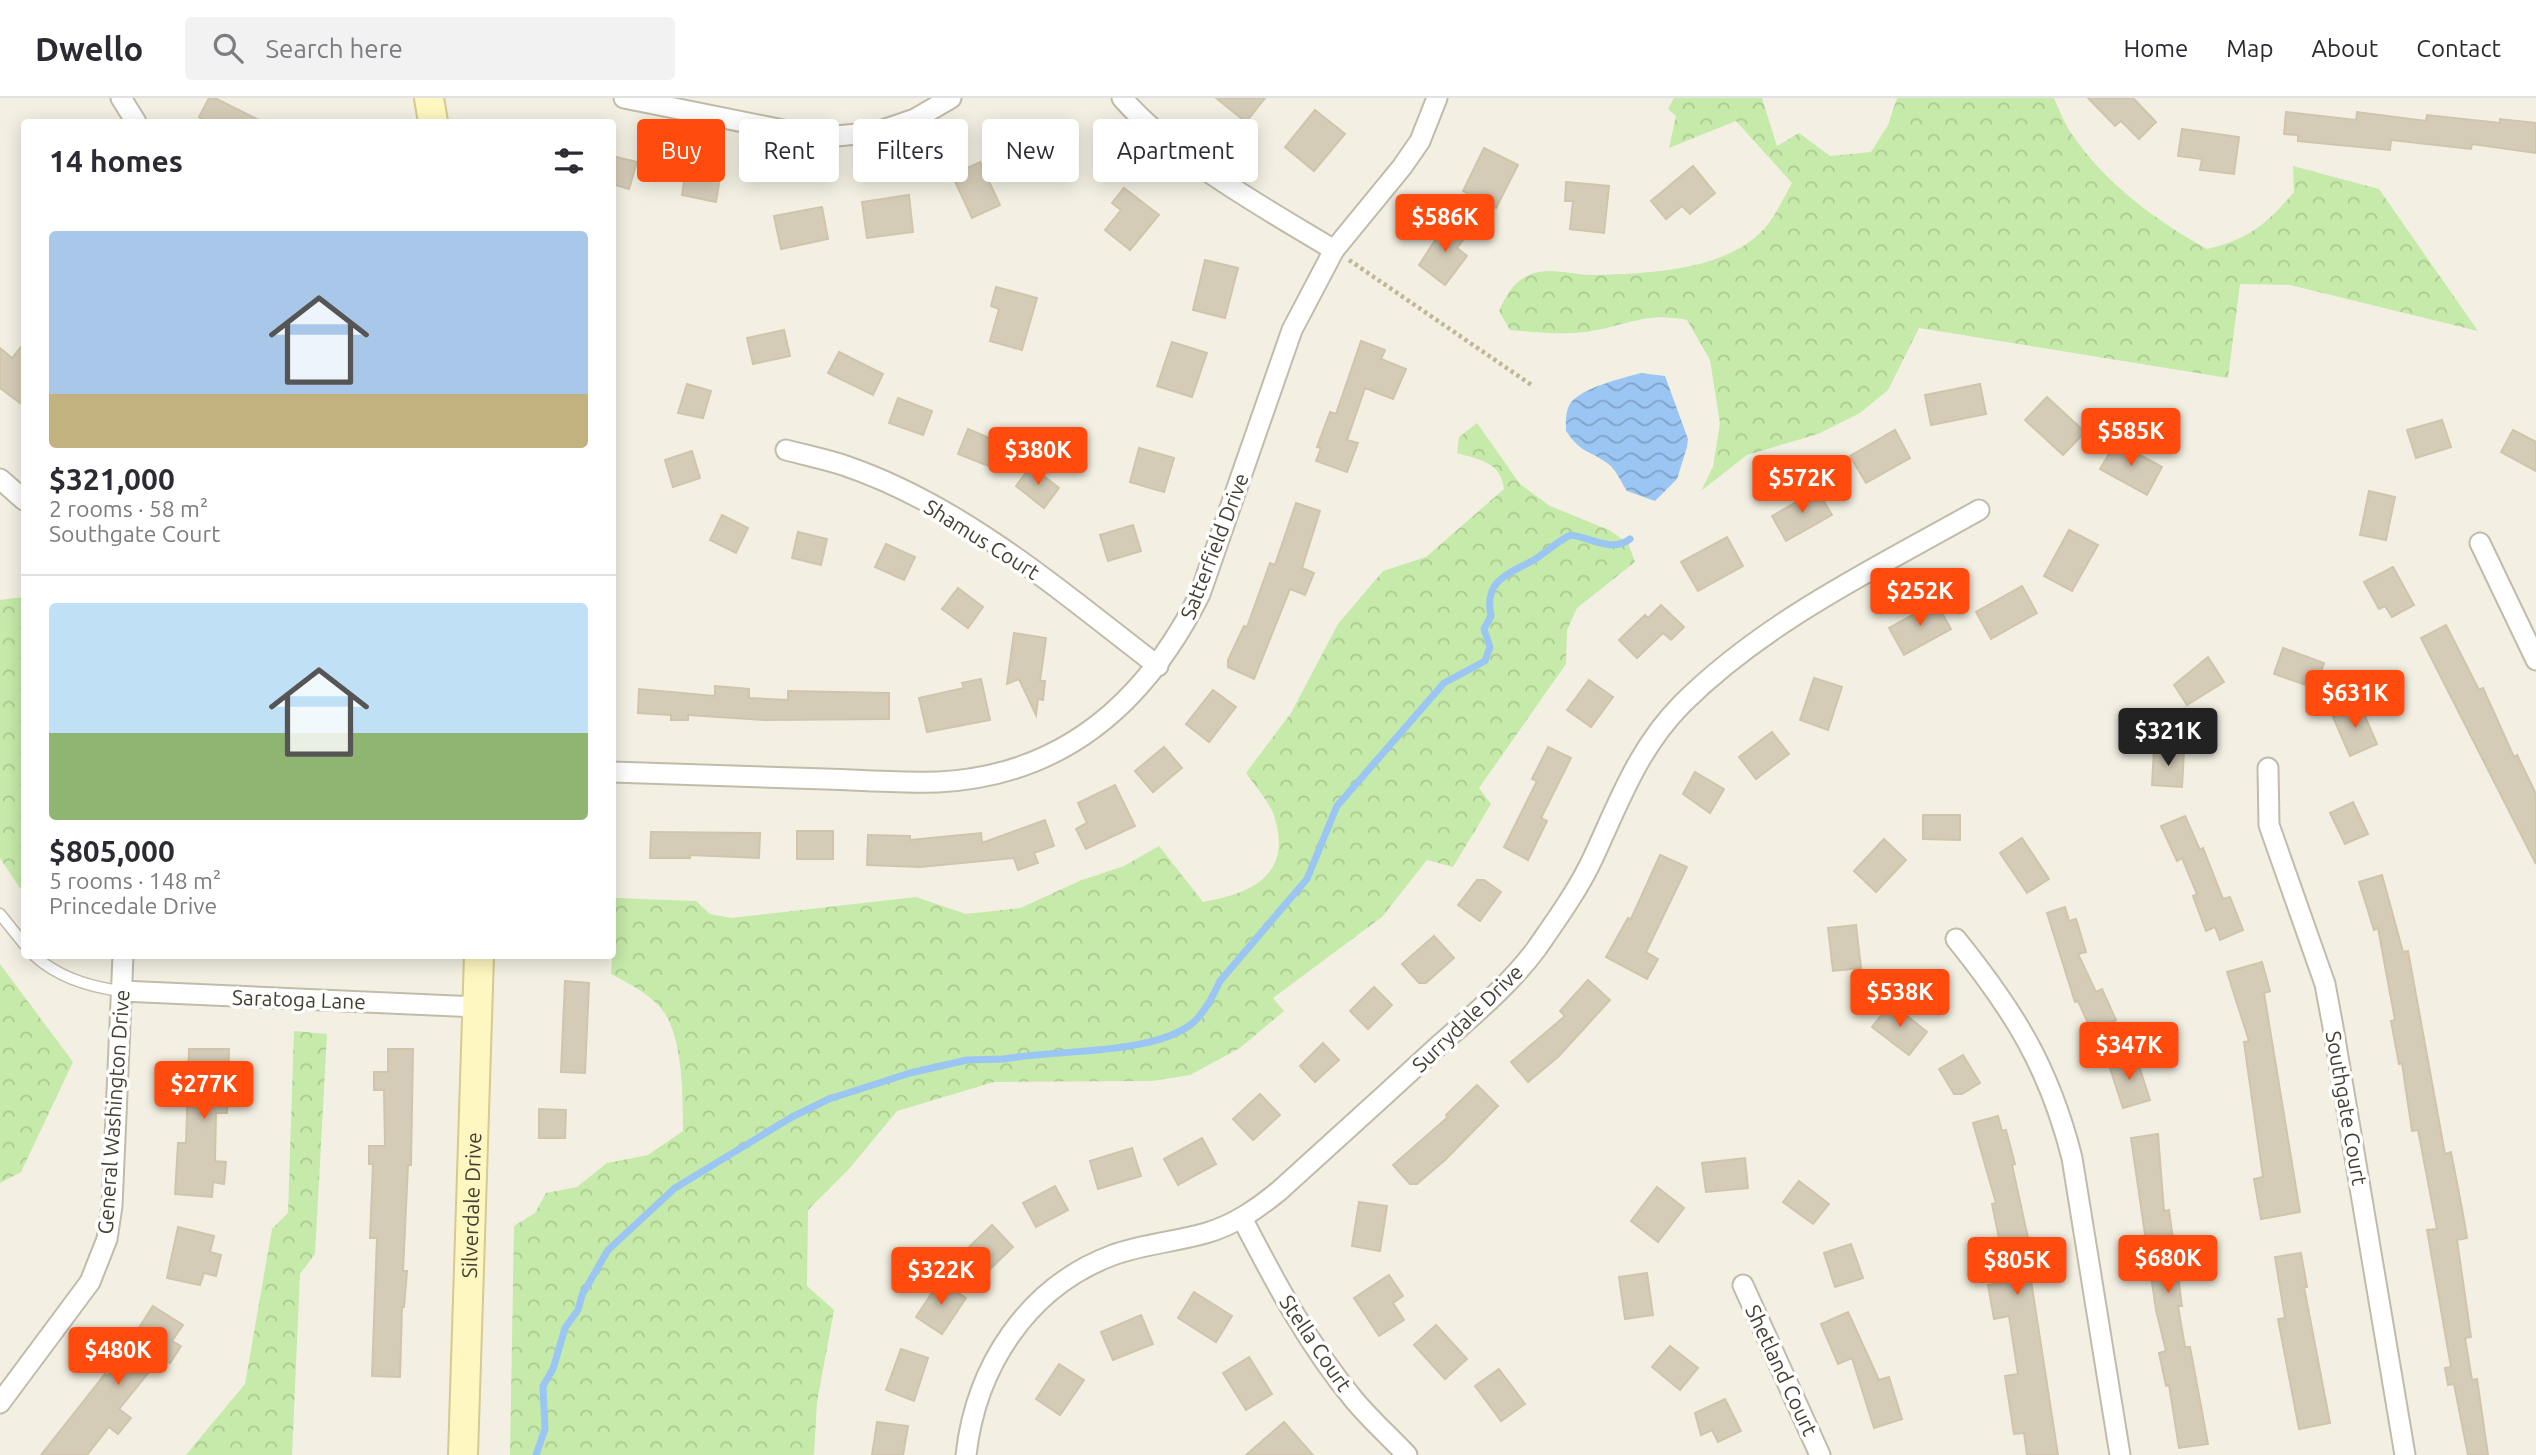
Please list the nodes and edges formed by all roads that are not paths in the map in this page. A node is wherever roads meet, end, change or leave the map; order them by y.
1 (121, 98) edge
2 (429, 98) edge
3 (624, 98) edge
4 (951, 98) edge
5 (1122, 98) edge
6 (1437, 98) edge
7 (134, 119) edge
8 (432, 119) edge
9 (1334, 250) junction
10 (786, 450) dead end
11 (0, 479) edge
12 (21, 497) edge
13 (1979, 510) dead end
14 (2480, 543) dead end
15 (2536, 660) edge
16 (1158, 666) junction
17 (2268, 768) dead end
18 (616, 772) edge
19 (0, 914) edge
20 (1956, 939) dead end
21 (21, 940) edge
22 (39, 959) edge
23 (123, 959) edge
24 (479, 959) edge
25 (121, 991) junction
26 (477, 1007) junction
27 (1242, 1218) junction
28 (1743, 1285) dead end
29 (0, 1404) edge
30 (463, 1455) edge
31 (965, 1455) edge
32 (1407, 1455) edge
33 (1820, 1455) edge
34 (2120, 1455) edge
35 (2405, 1455) edge

1 - 7 street
2 - 8 street
3 - 4 street
5 - 9 street
6 - 9 street, Satterfield Drive
9 - 16 street, Satterfield Drive
10 - 16 street, Shamus Court
11 - 12 street
13 - 27 street, Surrydale Drive
14 - 15 street
16 - 18 street, Satterfield Drive
17 - 35 street, Southgate Court
19 - 21 lane
20 - 34 street
22 - 25 lane
23 - 25 street, General Washington Drive
24 - 26 street, Silverdale Drive
25 - 26 street, Saratoga Lane
25 - 29 street, General Washington Drive
26 - 30 street, Silverdale Drive
27 - 31 street, Surrydale Drive
27 - 32 street, Stella Court
28 - 33 street, Shetland Court

